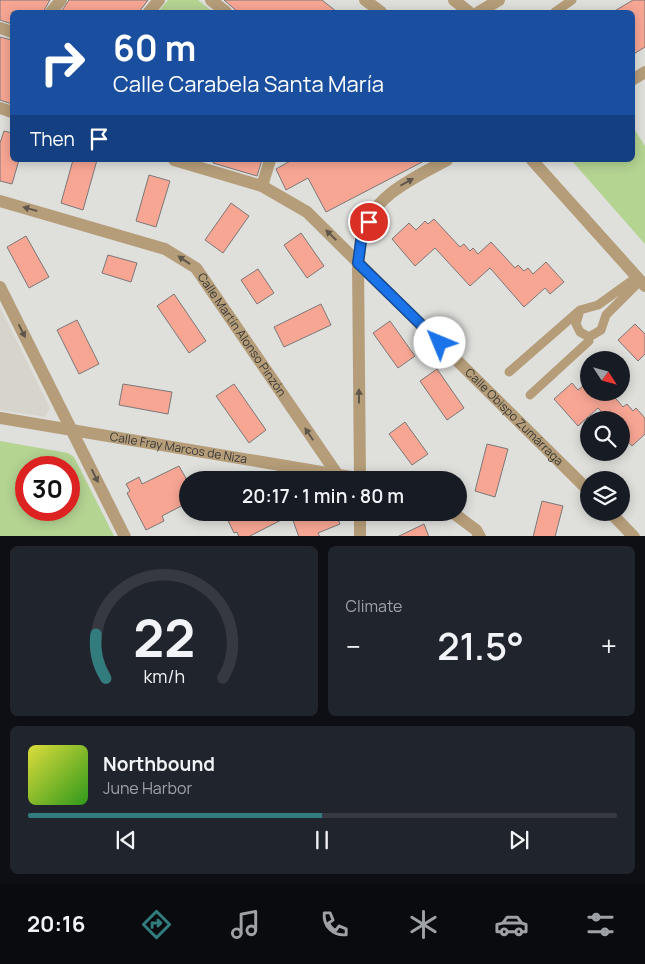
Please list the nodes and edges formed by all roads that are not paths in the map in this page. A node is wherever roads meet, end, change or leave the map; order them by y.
1 (61, 0) edge
2 (159, 0) edge
3 (210, 0) edge
4 (365, 0) edge
5 (454, 0) edge
6 (499, 0) edge
7 (572, 0) edge
8 (53, 10) edge
9 (151, 10) edge
10 (223, 10) edge
11 (378, 10) edge
12 (467, 10) edge
13 (482, 10) edge
14 (558, 10) edge
15 (181, 162) edge
16 (271, 162) edge
17 (443, 162) edge
18 (534, 162) edge
19 (262, 186) junction
20 (0, 201) edge
21 (358, 263) junction
22 (641, 281) edge
23 (0, 287) edge
24 (580, 310) junction
25 (590, 341) dead end
26 (509, 372) dead end
27 (530, 395) dead end
28 (0, 418) edge
29 (71, 430) junction
30 (319, 471) edge
31 (335, 471) edge
32 (358, 471) edge
33 (580, 483) edge
34 (360, 521) edge
35 (464, 521) edge
36 (619, 521) edge
37 (124, 536) edge
38 (360, 536) edge
39 (480, 536) edge
40 (634, 536) edge

1 - 8 street
2 - 9 street
3 - 10 street
4 - 11 street
5 - 12 street
6 - 13 street
7 - 14 lane
15 - 19 street, Calle Obispo Zumárraga
16 - 19 street
21 -> 17 street
18 - 22 street
21 -> 19 street, Calle Obispo Zumárraga
31 -> 20 street, Calle Martín Alonso Pinzón
32 -> 21 street
21 - 33 street, Calle Obispo Zumárraga
22 - 24 lane
22 - 24 lane
23 -> 29 street
24 - 26 lane
25 - 27 lane
28 - 29 street, Calle Fray Marcos de Niza
29 - 30 street, Calle Fray Marcos de Niza
29 -> 37 street
34 - 38 street
35 - 39 street
36 - 40 street

